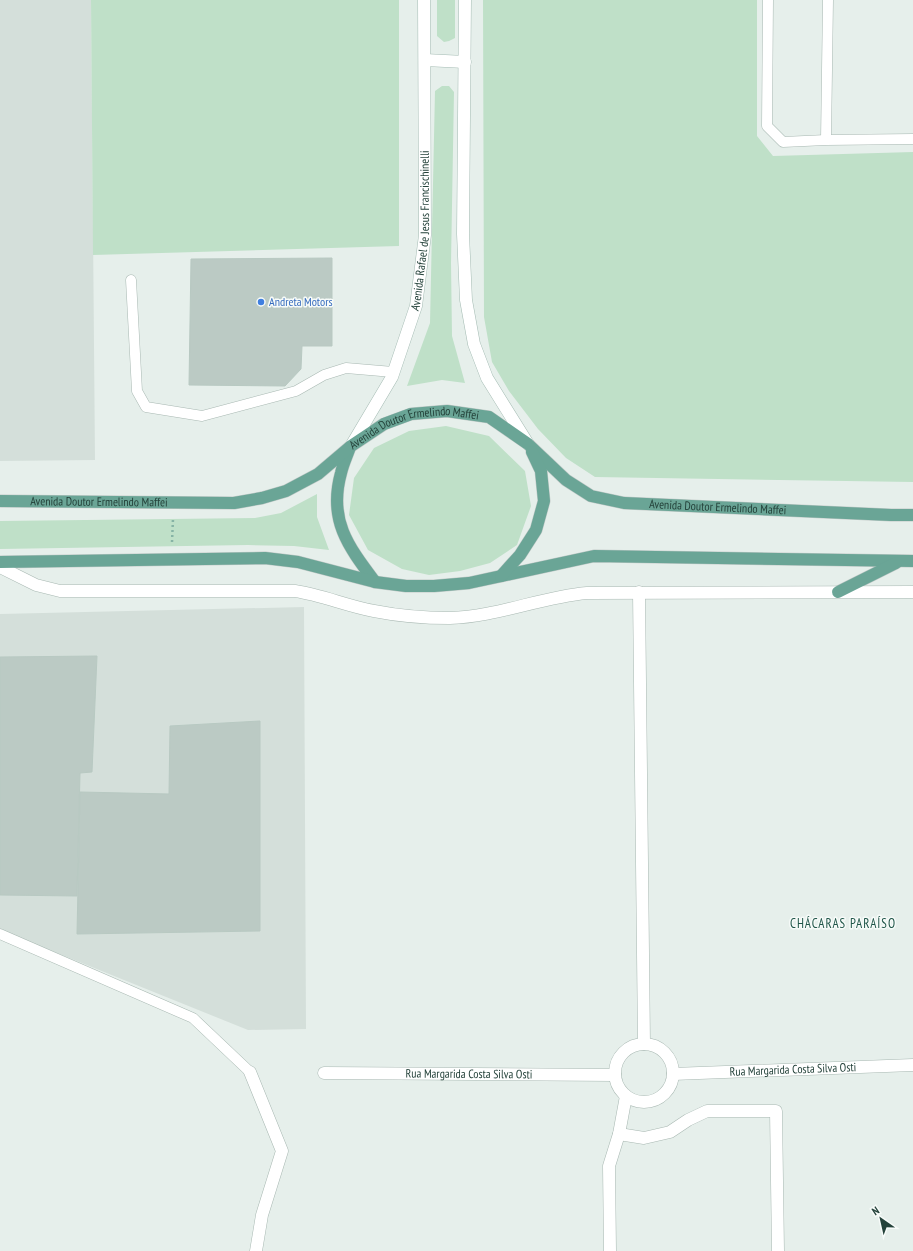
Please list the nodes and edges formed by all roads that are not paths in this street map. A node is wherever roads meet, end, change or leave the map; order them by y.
1 (424, 0) edge
2 (465, 0) edge
3 (768, 0) edge
4 (828, 0) edge
5 (425, 60) junction
6 (464, 62) junction
7 (913, 139) edge
8 (826, 140) junction
9 (131, 280) dead end
10 (393, 372) junction
11 (528, 444) junction
12 (351, 446) junction
13 (0, 501) edge
14 (913, 515) edge
15 (0, 562) edge
16 (899, 562) junction
17 (913, 562) edge
18 (0, 567) edge
19 (501, 576) junction
20 (375, 582) junction
21 (640, 592) junction
22 (838, 592) junction
23 (913, 592) edge
24 (0, 934) edge
25 (644, 1044) junction
26 (913, 1065) edge
27 (250, 1072) joint
28 (324, 1073) dead end
29 (673, 1074) junction
30 (615, 1076) junction
31 (626, 1096) junction
32 (619, 1134) junction
33 (256, 1251) edge
34 (610, 1251) edge
35 (778, 1251) edge

1 - 5 street, Avenida Rafael de Jesus Francischinelli
2 - 6 street
3 - 8 lane
4 - 8 lane
5 - 6 street
5 - 10 street, Avenida Rafael de Jesus Francischinelli
6 - 11 street
7 - 8 lane
9 - 10 lane
10 - 12 street, Avenida Rafael de Jesus Francischinelli
11 - 12 main road, Avenida Doutor Ermelindo Maffei
11 - 14 main road, Avenida Doutor Ermelindo Maffei
11 - 19 main road
12 - 13 main road, Avenida Doutor Ermelindo Maffei
12 - 20 main road
15 - 20 main road
16 - 17 main road
16 - 19 main road
16 - 22 main road
18 - 21 street
19 - 20 main road
21 - 22 street
21 - 25 street
22 - 23 street
24 - 27 lane
25 - 29 street
25 - 30 street
26 - 29 street, Rua Margarida Costa Silva Osti
27 - 33 street
28 - 30 street, Rua Margarida Costa Silva Osti
29 - 31 street
30 - 31 street
31 - 32 street
32 - 34 street
32 - 35 street

